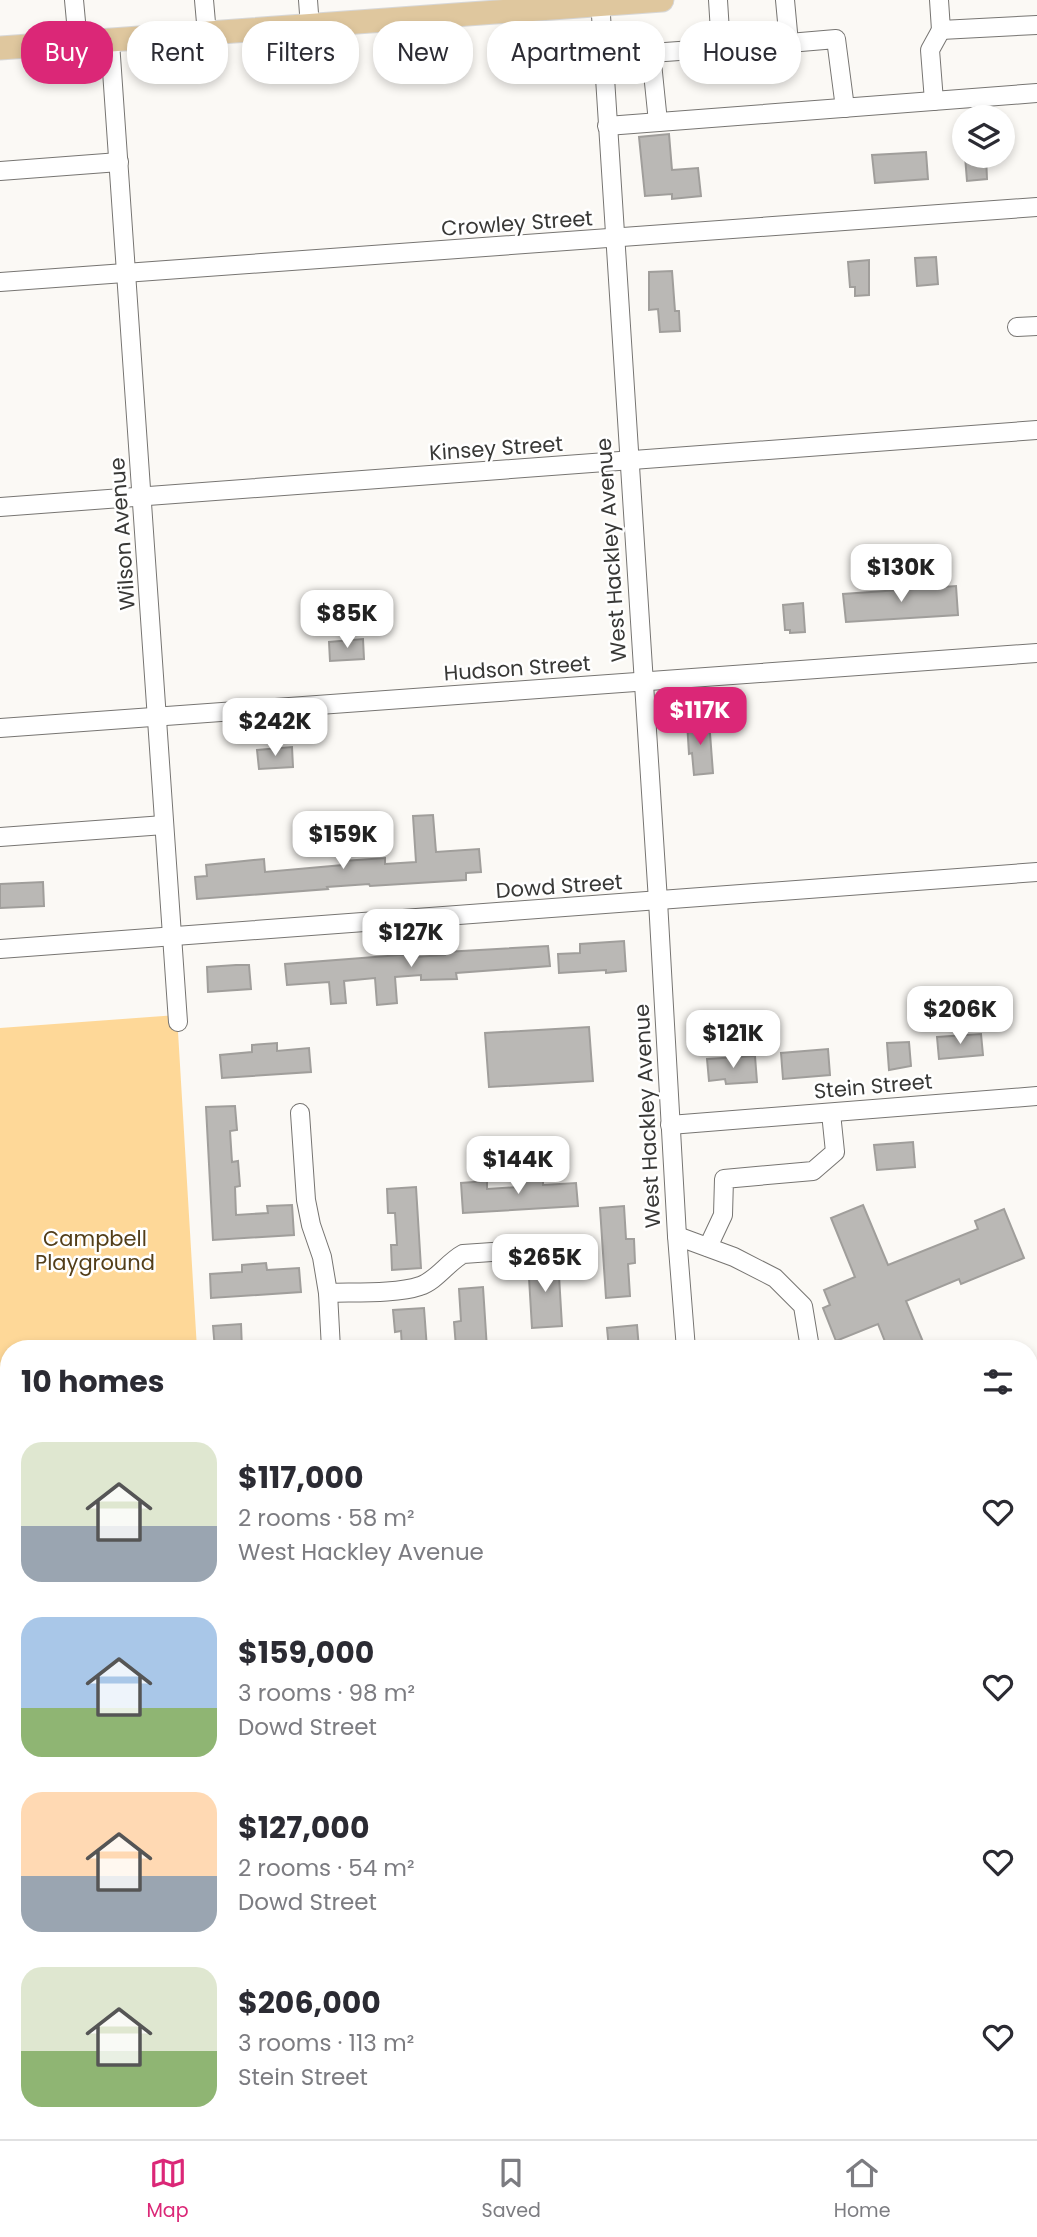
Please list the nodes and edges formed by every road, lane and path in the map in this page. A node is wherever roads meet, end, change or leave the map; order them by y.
1 (74, 0) edge
2 (308, 0) edge
3 (662, 0) edge
4 (718, 0) edge
5 (785, 0) edge
6 (939, 0) edge
7 (209, 1) edge
8 (600, 3) edge
9 (76, 21) edge
10 (208, 21) edge
11 (310, 21) edge
12 (719, 21) edge
13 (787, 21) edge
14 (359, 23) edge
15 (1037, 25) edge
16 (941, 30) junction
17 (801, 42) edge
18 (21, 47) edge
19 (0, 48) edge
20 (679, 51) edge
21 (113, 82) edge
22 (1037, 93) edge
23 (934, 101) junction
24 (845, 108) junction
25 (658, 122) junction
26 (607, 126) junction
27 (119, 162) junction
28 (0, 171) edge
29 (1037, 207) edge
30 (615, 239) junction
31 (128, 274) junction
32 (0, 282) edge
33 (1037, 326) edge
34 (1017, 327) dead end
35 (1037, 430) edge
36 (628, 461) junction
37 (142, 497) junction
38 (0, 507) edge
39 (1037, 653) edge
40 (643, 682) junction
41 (157, 717) junction
42 (0, 728) edge
43 (164, 825) junction
44 (0, 837) edge
45 (1037, 872) edge
46 (658, 901) junction
47 (172, 937) junction
48 (0, 949) edge
49 (178, 1023) dead end
50 (1037, 1096) edge
51 (831, 1112) junction
52 (300, 1113) dead end
53 (670, 1125) junction
54 (677, 1236) junction
55 (566, 1247) dead end
56 (708, 1247) junction
57 (328, 1293) junction
58 (331, 1340) edge
59 (685, 1340) edge
60 (809, 1340) edge

1 - 9 street
2 - 11 street
3 - 8 main road
4 - 12 street
5 - 13 street
6 - 16 street
7 - 10 street
8 - 14 main road
8 - 26 street, West Hackley Avenue
15 - 16 street
16 - 23 street
17 - 24 street
18 - 19 main road
20 - 25 street
21 - 27 street, Wilson Avenue
22 - 23 street
23 - 24 street
24 - 25 street
25 - 26 street
26 - 30 street, West Hackley Avenue
27 - 28 street
27 - 31 street, Wilson Avenue
29 - 30 street, Crowley Street
30 - 31 street, Crowley Street
30 - 36 street, West Hackley Avenue
31 - 32 street, Crowley Street
31 - 37 street, Wilson Avenue
33 - 34 street
35 - 36 street, Kinsey Street
36 - 37 street, Kinsey Street
36 - 40 street, West Hackley Avenue
37 - 38 street, Kinsey Street
37 - 41 street, Wilson Avenue
39 - 40 street, Hudson Street
40 - 41 street, Hudson Street
40 - 46 street, West Hackley Avenue
41 - 42 street, Hudson Street
41 - 43 street, Wilson Avenue
43 - 44 street
43 - 47 street, Wilson Avenue
45 - 46 street, Dowd Street
46 - 47 street, Dowd Street
46 - 53 street, West Hackley Avenue
47 - 48 street, Dowd Street
47 - 49 street, Wilson Avenue
50 - 51 street, Stein Street
51 - 53 street, Stein Street
51 - 56 street
52 - 57 street
53 - 54 street, West Hackley Avenue
54 - 56 street
54 - 59 street, West Hackley Avenue
55 - 57 street
56 - 60 street
57 - 58 street

